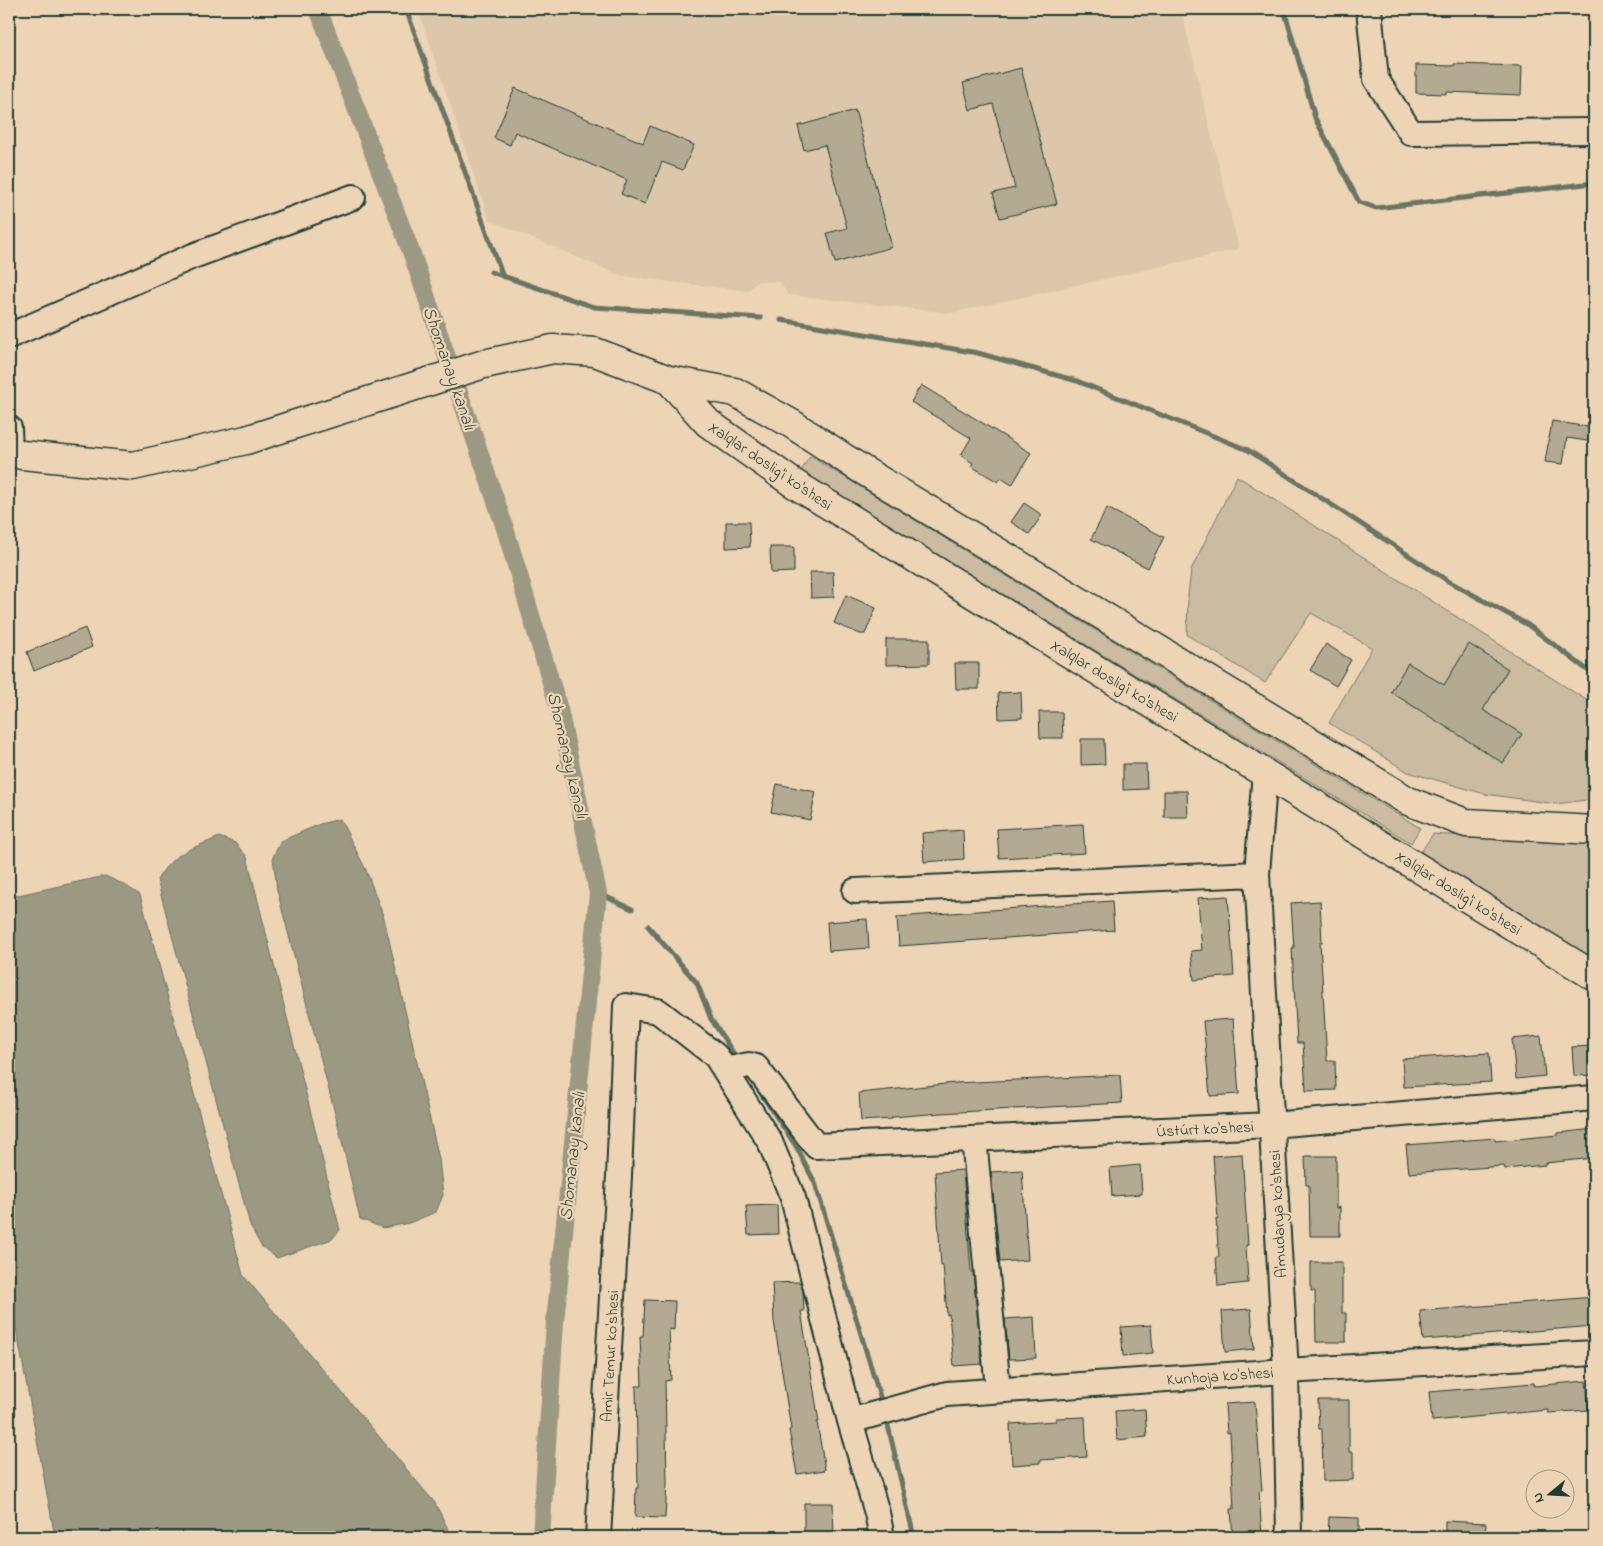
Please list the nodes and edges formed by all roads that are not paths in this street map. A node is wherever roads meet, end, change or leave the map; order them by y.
1 (1369, 9) edge
2 (1594, 130) edge
3 (353, 197) dead end
4 (9, 336) edge
5 (669, 380) junction
6 (9, 443) edge
7 (1265, 772) junction
8 (1594, 830) edge
9 (1257, 874) junction
10 (855, 891) dead end
11 (1594, 976) edge
12 (725, 1070) junction
13 (1594, 1098) edge
14 (1271, 1125) junction
15 (974, 1139) junction
16 (1594, 1353) edge
17 (1286, 1371) junction
18 (998, 1389) junction
19 (850, 1421) junction
20 (598, 1537) edge
21 (882, 1537) edge
22 (1289, 1537) edge

1 - 2 street
3 - 4 street
5 - 6 main road
5 - 7 main road, Xalqlar doslig'i ko'shesi
5 - 8 main road
7 - 9 street, A'mudarya ko'shesi
7 - 11 main road, Xalqlar doslig'i ko'shesi
9 - 10 street
9 - 14 street, A'mudarya ko'shesi
12 - 15 street, Ústúrt ko'shesi
12 - 19 street
12 - 20 street, Amir Temur ko'shesi
13 - 14 street, Ústúrt ko'shesi
14 - 15 street, Ústúrt ko'shesi
14 - 17 street, A'mudarya ko'shesi
15 - 18 street
16 - 17 street, Kunhoja ko'shesi
17 - 18 street, Kunhoja ko'shesi
17 - 22 street, A'mudarya ko'shesi
18 - 19 street, Kunhoja ko'shesi
19 - 21 street

